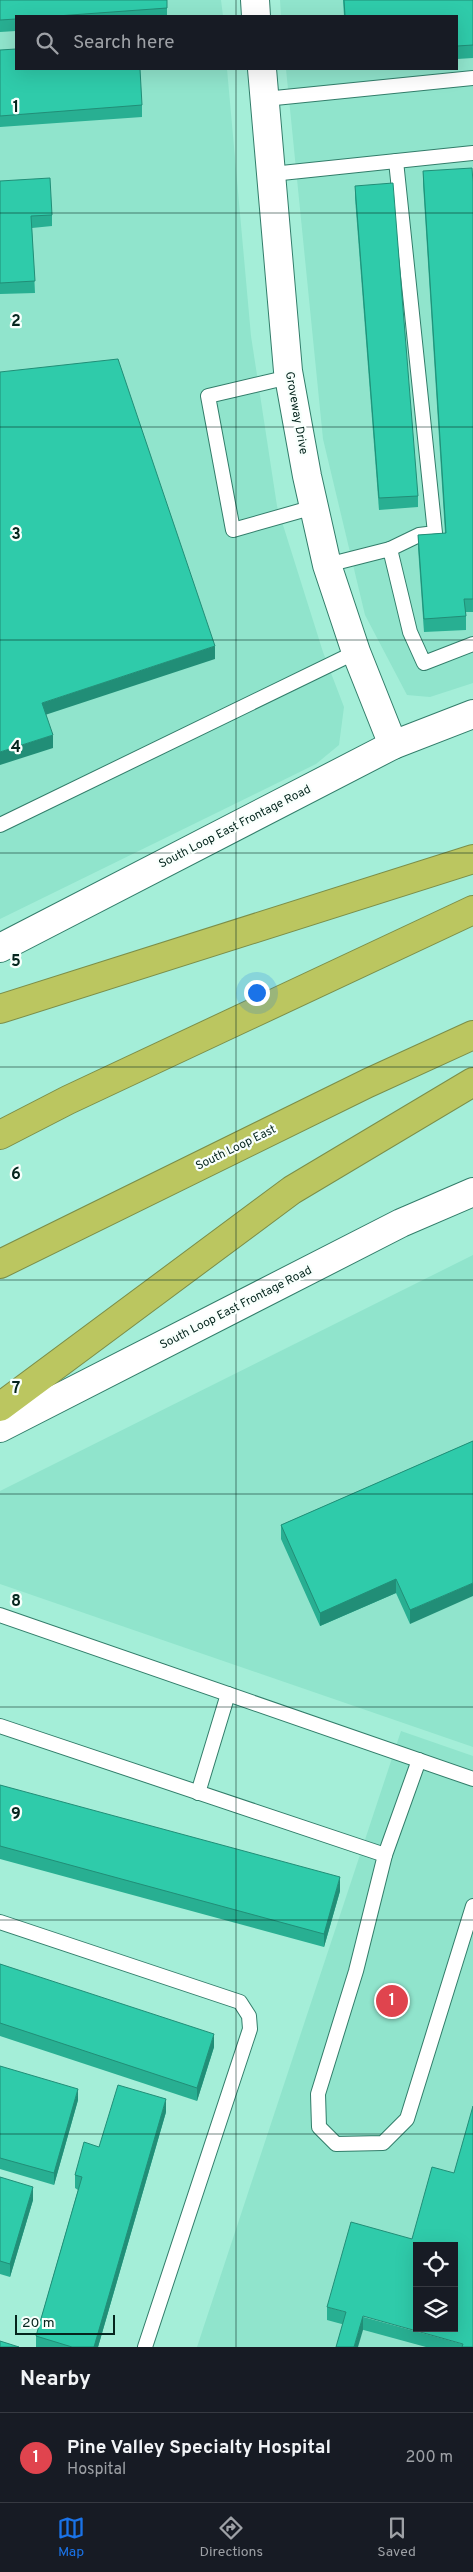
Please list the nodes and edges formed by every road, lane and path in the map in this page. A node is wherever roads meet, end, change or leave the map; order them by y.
1 (255, 0) edge
2 (256, 15) edge
3 (262, 70) edge
4 (473, 78) edge
5 (265, 99) junction
6 (473, 153) edge
7 (396, 161) junction
8 (272, 174) junction
9 (289, 377) junction
10 (314, 507) junction
11 (390, 548) junction
12 (327, 564) junction
13 (473, 644) edge
14 (356, 652) junction
15 (473, 714) edge
16 (393, 745) junction
17 (0, 825) edge
18 (473, 859) edge
19 (473, 910) edge
20 (0, 948) edge
21 (0, 1009) edge
22 (473, 1035) edge
23 (473, 1082) edge
24 (0, 1135) edge
25 (473, 1192) edge
26 (0, 1264) edge
27 (0, 1407) edge
28 (0, 1428) edge
29 (0, 1615) edge
30 (228, 1694) junction
31 (0, 1726) edge
32 (419, 1760) junction
33 (473, 1779) edge
34 (198, 1793) junction
35 (386, 1855) junction
36 (473, 1906) edge
37 (0, 1922) edge
38 (145, 2347) edge

1 - 2 main road
3 - 5 main road, Groveway Drive
4 - 5 lane
5 - 8 main road, Groveway Drive
6 - 7 lane
7 - 8 lane
7 - 11 lane
8 - 9 main road, Groveway Drive
9 - 10 main road, Groveway Drive
9 - 10 lane
10 - 12 main road, Groveway Drive
11 - 12 lane
11 - 13 lane
12 - 14 main road, Groveway Drive
14 - 16 main road, Groveway Drive
14 - 17 lane
15 - 16 main road, South Loop East Frontage Road
16 - 20 main road, South Loop East Frontage Road
18 - 21 highway
19 - 24 highway
22 - 26 highway, South Loop East
23 - 27 highway
25 - 28 main road, South Loop East Frontage Road
29 - 30 lane
30 - 32 lane
30 - 34 lane
31 - 34 lane
32 - 33 lane
32 - 35 lane
34 - 35 lane
35 - 36 lane
37 - 38 lane

